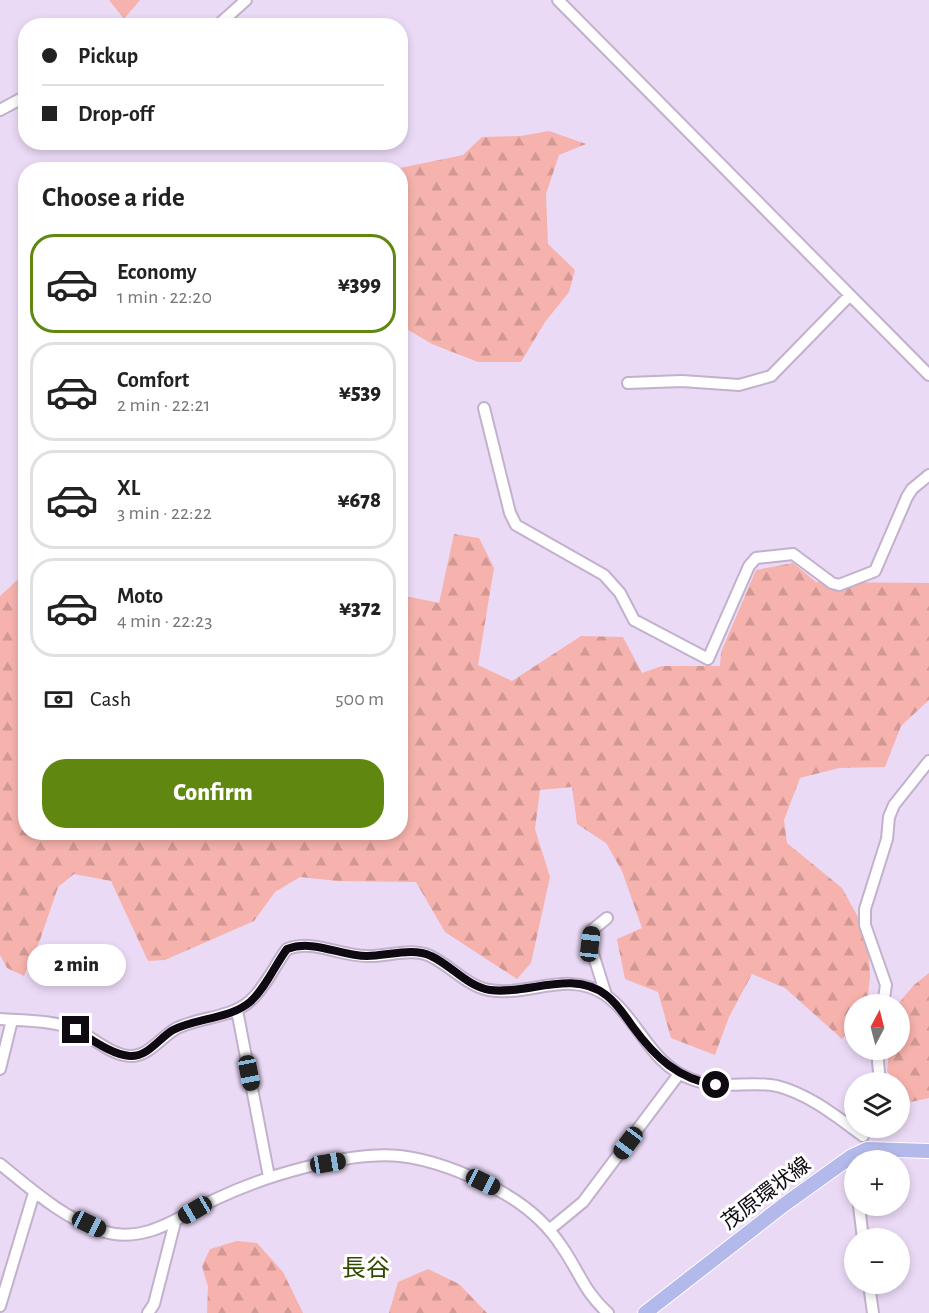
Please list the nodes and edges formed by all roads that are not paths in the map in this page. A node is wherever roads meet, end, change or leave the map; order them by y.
1 (246, 0) edge
2 (558, 0) edge
3 (226, 18) edge
4 (18, 100) edge
5 (0, 110) edge
6 (850, 295) junction
7 (929, 375) edge
8 (628, 383) dead end
9 (484, 408) dead end
10 (929, 475) edge
11 (929, 761) edge
12 (607, 918) dead end
13 (885, 994) edge
14 (606, 995) junction
15 (237, 1010) junction
16 (0, 1019) edge
17 (12, 1020) junction
18 (0, 1069) edge
19 (679, 1074) junction
20 (844, 1123) edge
21 (866, 1138) edge
22 (857, 1150) edge
23 (929, 1151) edge
24 (844, 1162) edge
25 (0, 1164) edge
26 (269, 1177) junction
27 (34, 1193) junction
28 (175, 1222) junction
29 (549, 1230) junction
30 (870, 1294) edge
31 (0, 1306) edge
32 (148, 1313) edge
33 (608, 1313) edge
34 (645, 1313) edge
35 (873, 1313) edge

1 - 3 street
2 - 6 street
4 - 5 street
6 - 7 street
6 - 8 street
9 - 10 street
11 - 13 street
12 - 14 street
14 - 15 street
14 - 19 street
15 - 17 street
15 - 26 street
16 - 17 street
17 - 18 street
19 - 20 street
19 - 29 street
21 - 22 main road, 茂原環状線
21 - 23 main road, 茂原環状線
24 - 34 main road, 茂原環状線
25 - 27 street
26 - 28 street
26 - 29 street
27 - 28 street
27 - 31 street
28 - 32 street
29 - 33 street
30 - 35 street

